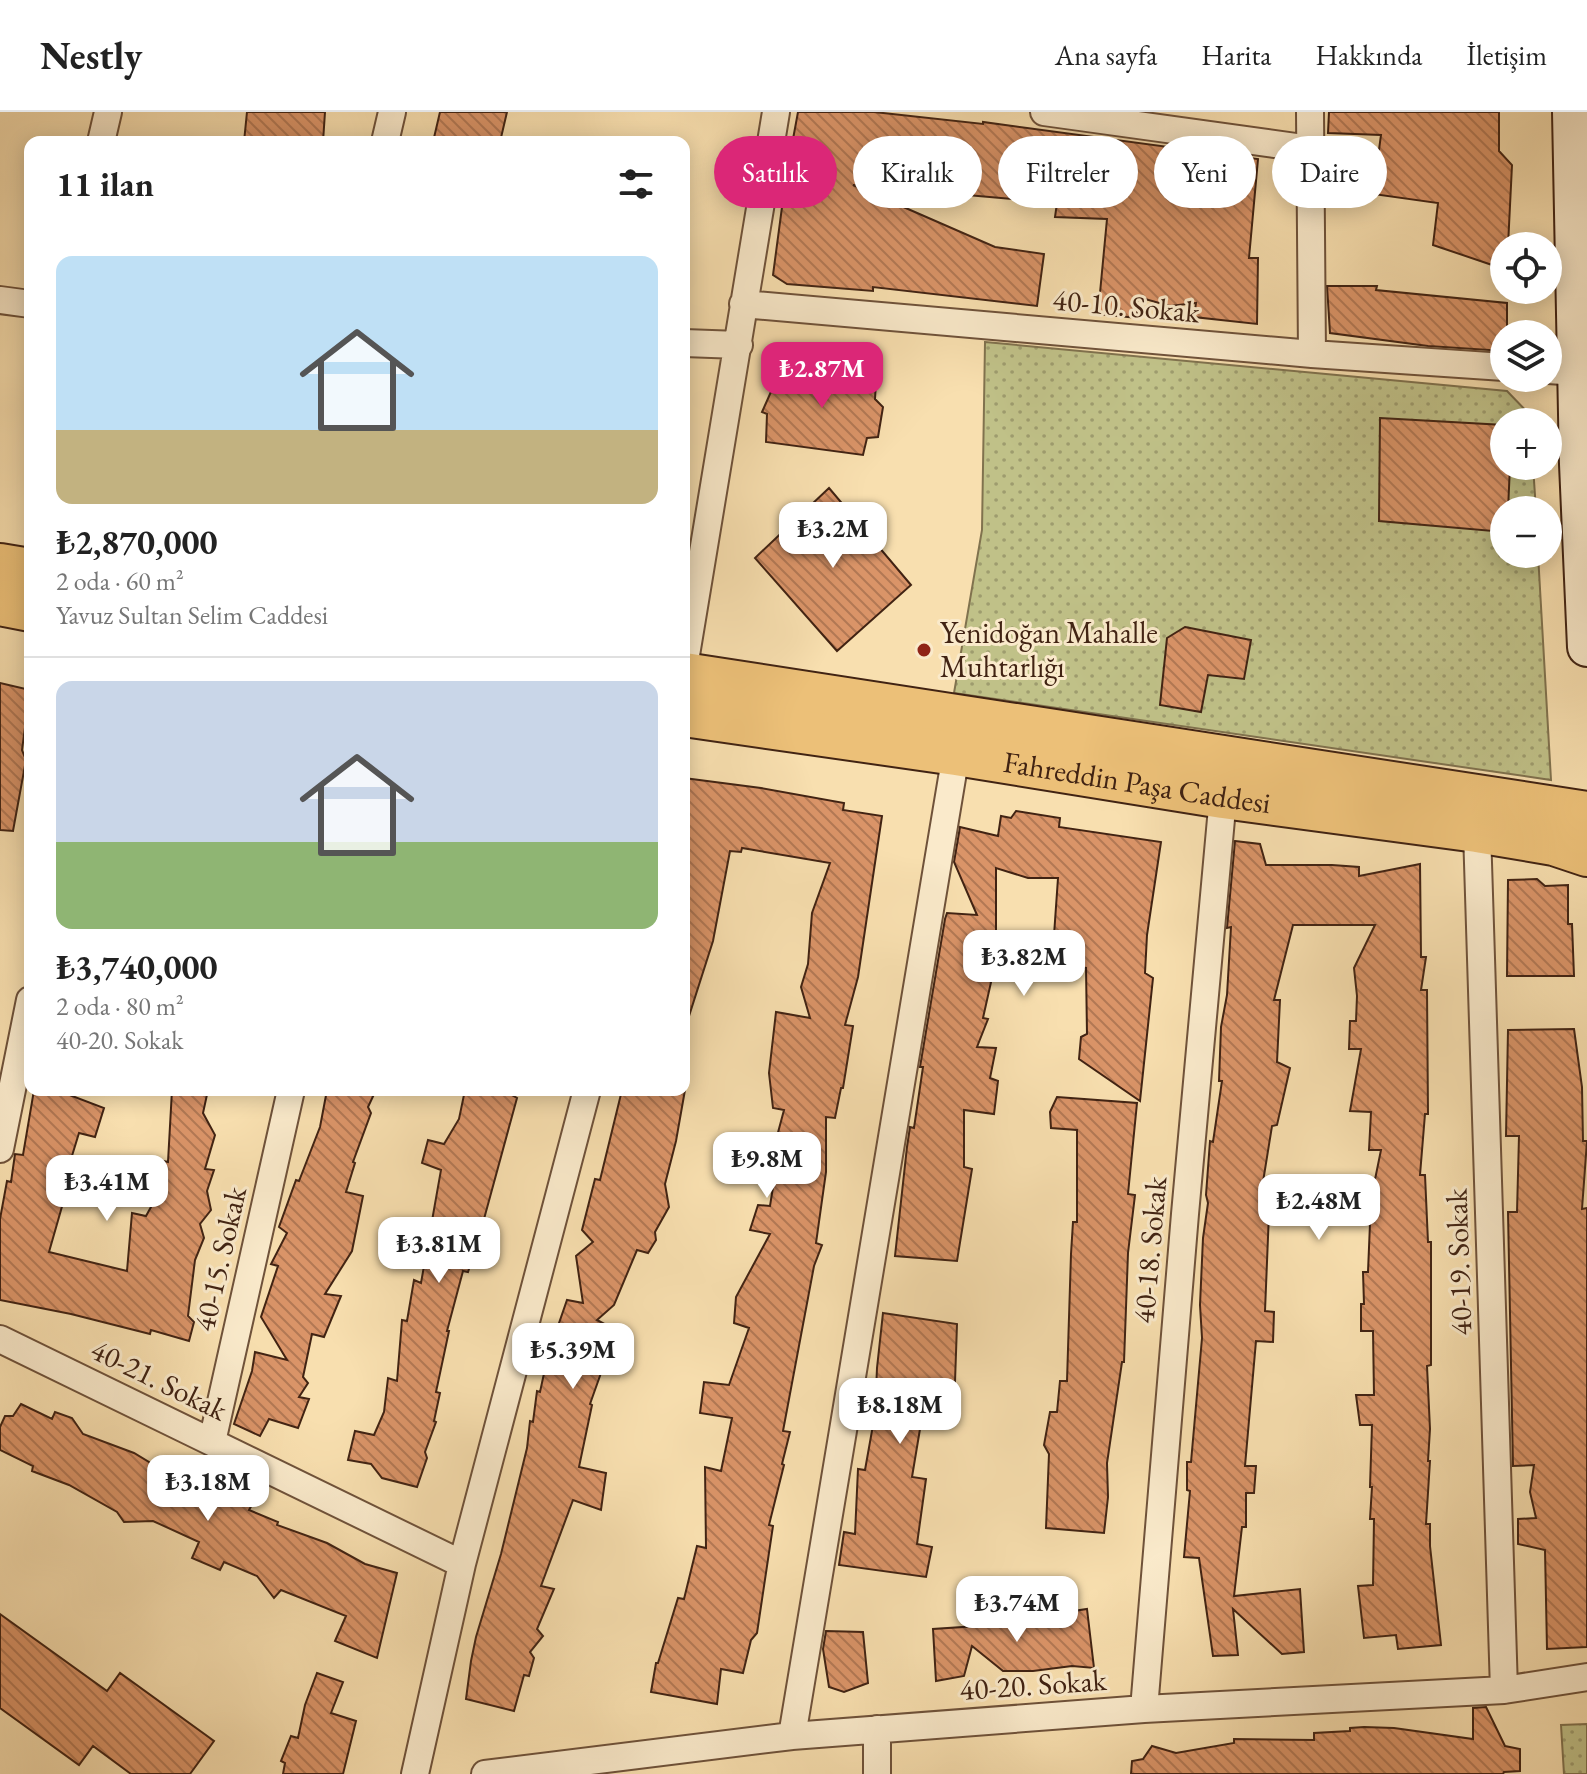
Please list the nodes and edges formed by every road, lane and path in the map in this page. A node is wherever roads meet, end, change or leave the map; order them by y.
1 (108, 112) edge
2 (392, 112) edge
3 (776, 112) edge
4 (1044, 112) edge
5 (1310, 112) edge
6 (1572, 112) edge
7 (1086, 114) edge
8 (102, 136) edge
9 (386, 136) edge
10 (1310, 136) edge
11 (1272, 143) edge
12 (1311, 208) edge
13 (0, 300) edge
14 (24, 303) edge
15 (743, 304) junction
16 (690, 343) edge
17 (739, 345) junction
18 (1312, 354) junction
19 (1490, 366) edge
20 (1563, 371) edge
21 (0, 565) edge
22 (24, 569) edge
23 (0, 604) edge
24 (24, 609) edge
25 (690, 632) edge
26 (1587, 647) edge
27 (690, 675) edge
28 (690, 716) edge
29 (956, 754) junction
30 (1223, 797) junction
31 (1587, 813) edge
32 (1477, 831) junction
33 (1587, 855) edge
34 (24, 1030) edge
35 (290, 1096) edge
36 (585, 1096) edge
37 (0, 1149) edge
38 (0, 1339) edge
39 (212, 1442) junction
40 (462, 1564) junction
41 (1587, 1677) edge
42 (1504, 1690) junction
43 (1144, 1709) junction
44 (877, 1729) junction
45 (792, 1736) junction
46 (415, 1774) edge
47 (485, 1774) edge
48 (877, 1774) edge

1 - 8 street
2 - 9 street
3 - 15 street
4 - 7 street
5 - 10 street
6 - 20 main road
7 - 11 street
12 - 18 street
13 - 14 street
15 - 17 street
15 - 18 street, 40-10. Sokak
16 - 17 street
17 - 25 street
18 - 19 street, 40-10. Sokak
20 - 26 main road
21 - 22 main road
23 - 24 main road
27 - 31 main road, Fahreddin Paşa Caddesi
28 - 29 main road, Fahreddin Paşa Caddesi
29 - 30 main road, Fahreddin Paşa Caddesi
29 - 45 street
30 - 32 main road, Fahreddin Paşa Caddesi
30 - 43 street, 40-18. Sokak
32 - 33 main road, Fahreddin Paşa Caddesi
32 - 42 street, 40-19. Sokak
34 - 37 street
35 - 39 street, 40-15. Sokak
36 - 40 street
38 - 39 street, 40-21. Sokak
39 - 40 street, 40-21. Sokak
40 - 46 street
41 - 42 street, 40-20. Sokak
42 - 43 street, 40-20. Sokak
43 - 44 street, 40-20. Sokak
44 - 45 street, 40-20. Sokak
44 - 48 street
45 - 47 street, 40-20. Sokak

